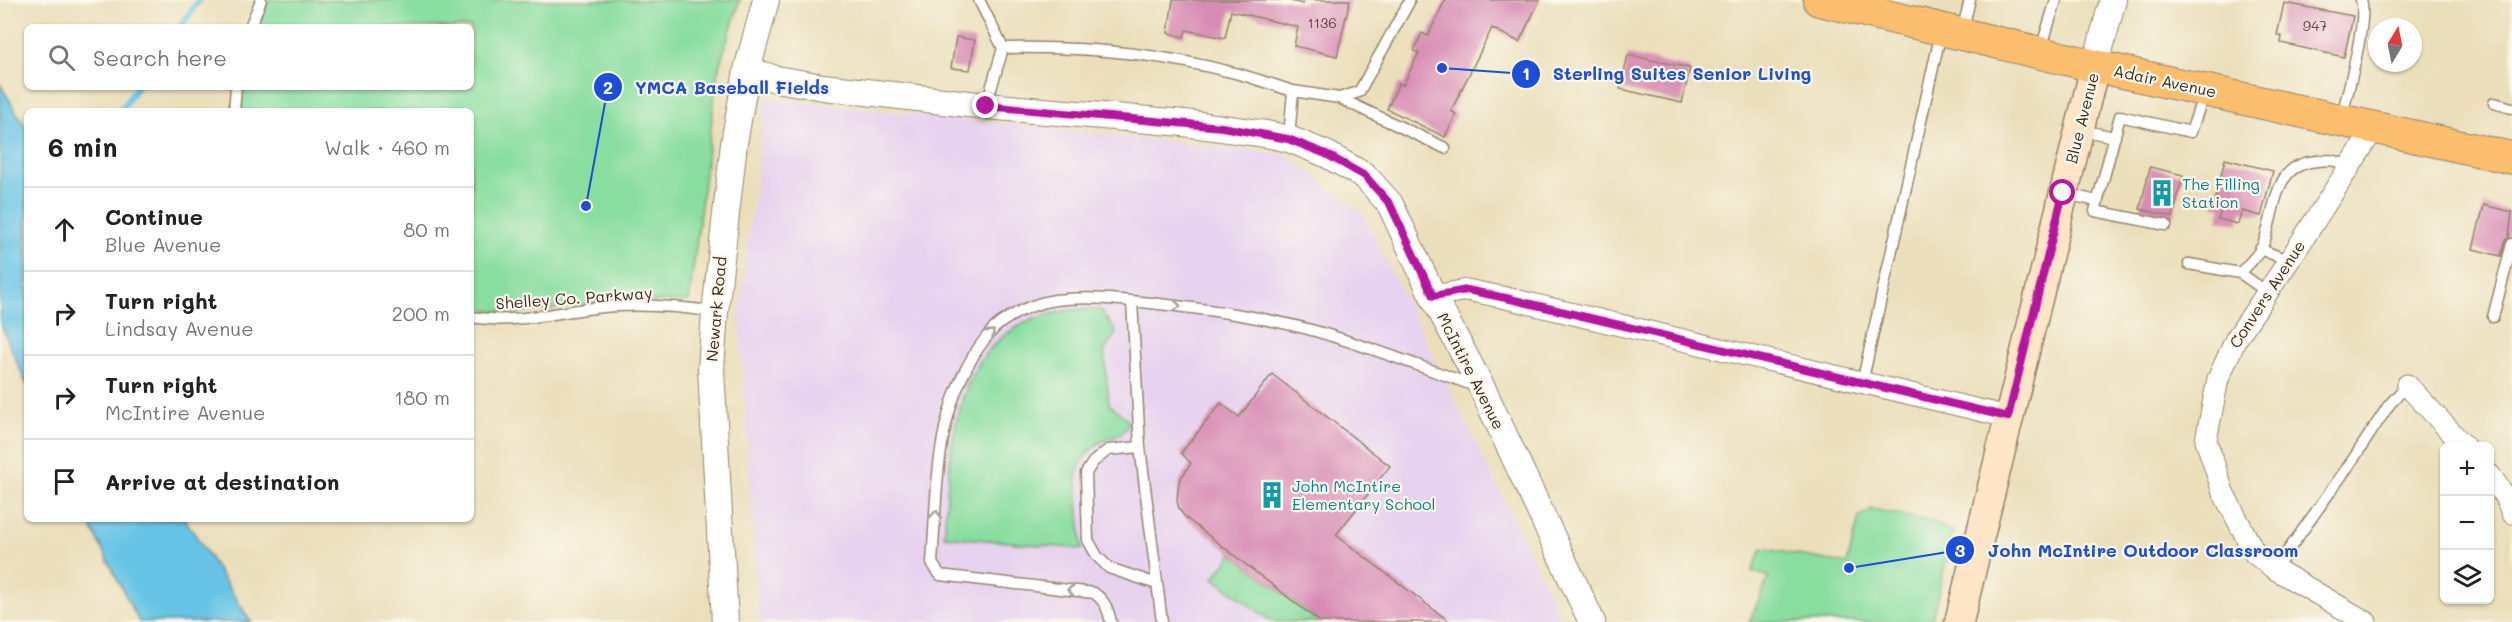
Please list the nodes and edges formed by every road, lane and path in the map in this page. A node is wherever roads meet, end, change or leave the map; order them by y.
1 (261, 0) edge
2 (766, 0) edge
3 (979, 0) edge
4 (1818, 0) edge
5 (1970, 0) edge
6 (2056, 0) edge
7 (2113, 0) edge
8 (2361, 0) edge
9 (1409, 2) dead end
10 (251, 24) edge
11 (1951, 32) junction
12 (1003, 48) junction
13 (2040, 52) junction
14 (2095, 66) junction
15 (747, 70) junction
16 (2205, 89) junction
17 (236, 90) edge
18 (1293, 91) junction
19 (1339, 98) junction
20 (2494, 104) dead end
21 (986, 106) junction
22 (234, 108) edge
23 (2512, 108) edge
24 (2341, 119) junction
25 (2375, 127) junction
26 (2079, 130) junction
27 (2115, 136) junction
28 (1288, 139) junction
29 (1444, 148) dead end
30 (2512, 156) edge
31 (2350, 166) junction
32 (2063, 193) junction
33 (2097, 201) junction
34 (2166, 225) dead end
35 (2512, 244) edge
36 (2260, 249) junction
37 (2289, 261) junction
38 (2189, 264) dead end
39 (2509, 265) edge
40 (2240, 273) junction
41 (2267, 292) junction
42 (1433, 296) junction
43 (1132, 301) junction
44 (715, 312) junction
45 (474, 317) edge
46 (2493, 317) dead end
47 (1862, 383) junction
48 (2407, 385) joint
49 (1482, 388) junction
50 (2008, 417) junction
51 (2459, 442) edge
52 (1140, 447) junction
53 (2494, 481) edge
54 (2512, 513) edge
55 (2275, 569) junction
56 (1157, 584) junction
57 (725, 622) edge
58 (1111, 622) edge
59 (1162, 622) edge
60 (1592, 622) edge
61 (1959, 622) edge
62 (2366, 622) edge

1 - 10 lane
2 - 15 street, Newark Road
3 - 12 lane
4 - 11 main road, Adair Avenue
5 - 11 lane
6 - 13 lane
7 - 14 street, Blue Avenue
8 - 24 lane
9 - 19 lane
11 - 13 main road, Adair Avenue
11 - 47 lane
12 - 18 lane
12 - 21 lane
13 - 14 main road, Adair Avenue
14 - 16 main road, Adair Avenue
14 - 26 main road, Blue Avenue
15 - 21 street, McIntire Avenue
15 - 44 street, Newark Road
16 - 24 main road, Adair Avenue
16 - 27 lane
17 - 22 lane
18 - 19 lane
18 - 28 lane
19 - 29 lane
20 - 23 lane
21 - 28 street, McIntire Avenue
24 - 25 main road, Adair Avenue
25 - 30 main road, Adair Avenue
25 - 31 street, Convers Avenue
26 - 27 lane
26 - 32 main road, Blue Avenue
27 - 33 lane
28 - 42 street, McIntire Avenue
31 - 36 lane
31 - 37 street, Convers Avenue
32 - 33 lane
32 - 50 main road, Blue Avenue
33 - 34 lane
35 - 39 lane
36 - 37 lane
36 - 40 lane
37 - 41 street, Convers Avenue
38 - 40 lane
39 - 46 lane
40 - 41 lane
41 - 55 street, Convers Avenue
42 - 47 street
42 - 49 street, McIntire Avenue
43 -> 49 lane
43 - 52 lane
58 -> 43 lane
44 - 45 lane, Shelley Co. Parkway
44 - 57 street, Newark Road
47 - 50 street
48 - 51 street
48 - 55 lane
49 - 60 street, McIntire Avenue
50 - 61 main road, Blue Avenue
52 - 56 lane
52 - 56 lane
53 - 54 street
55 - 62 street, Convers Avenue
56 - 59 lane

